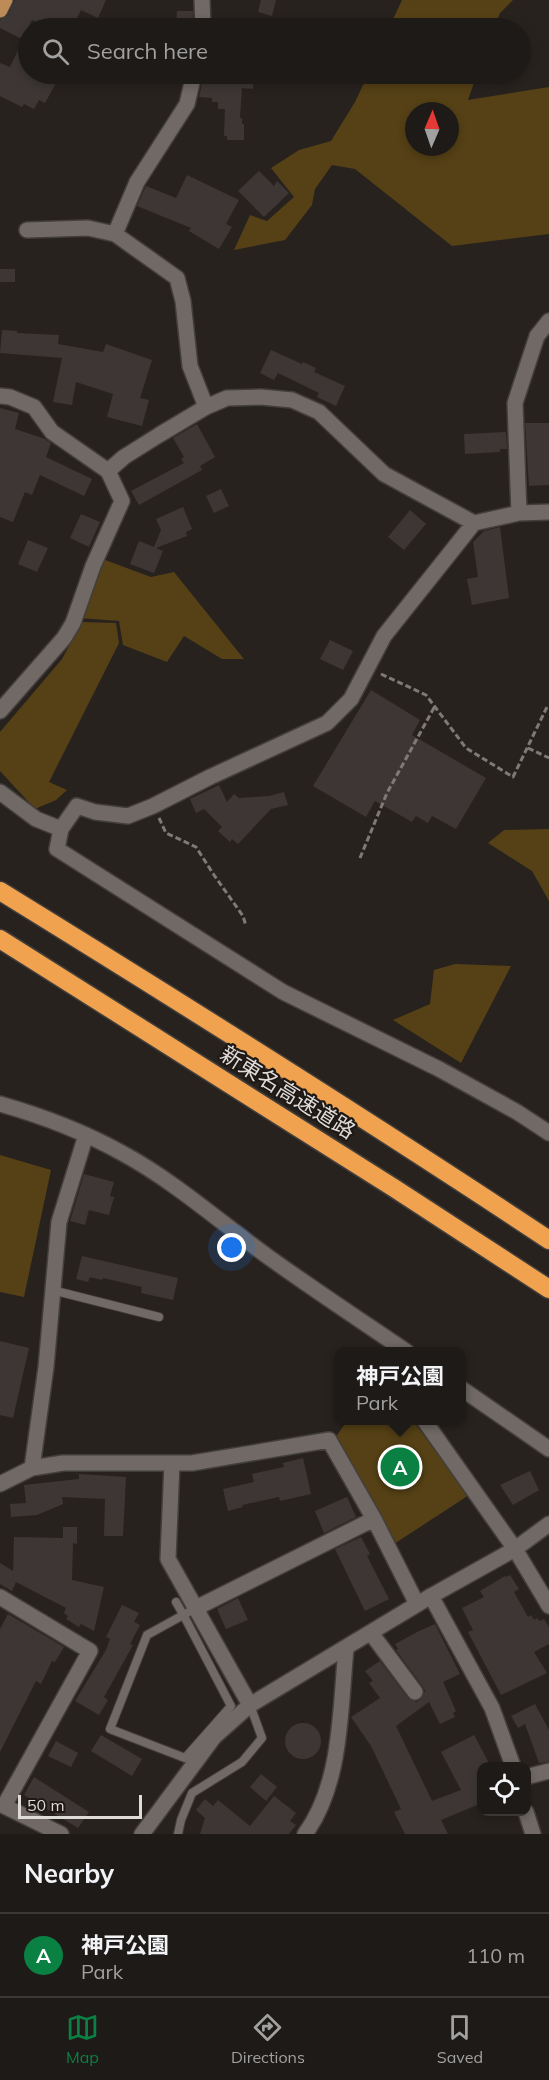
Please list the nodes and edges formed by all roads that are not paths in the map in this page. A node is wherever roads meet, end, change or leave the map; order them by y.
1 (5, 0) edge
2 (202, 0) edge
3 (0, 10) edge
4 (203, 18) edge
5 (192, 84) edge
6 (27, 230) dead end
7 (115, 234) junction
8 (549, 321) edge
9 (0, 396) edge
10 (206, 407) junction
11 (108, 471) junction
12 (549, 512) edge
13 (519, 513) junction
14 (474, 523) junction
15 (0, 711) edge
16 (0, 792) edge
17 (61, 830) junction
18 (2, 892) edge
19 (0, 939) edge
20 (0, 1104) edge
21 (549, 1133) edge
22 (86, 1135) junction
23 (549, 1240) edge
24 (549, 1289) edge
25 (52, 1290) junction
26 (159, 1317) dead end
27 (400, 1347) edge
28 (466, 1392) edge
29 (428, 1425) edge
30 (549, 1449) edge
31 (172, 1463) junction
32 (32, 1468) junction
33 (0, 1484) edge
34 (374, 1519) junction
35 (549, 1524) edge
36 (515, 1549) junction
37 (431, 1596) junction
38 (0, 1597) edge
39 (176, 1602) dead end
40 (417, 1604) junction
41 (549, 1606) edge
42 (190, 1612) junction
43 (371, 1633) junction
44 (346, 1649) junction
45 (415, 1692) dead end
46 (250, 1705) junction
47 (511, 1762) edge
48 (549, 1771) edge
49 (531, 1776) edge
50 (527, 1816) edge
51 (529, 1833) edge
52 (61, 1834) edge
53 (141, 1834) edge
54 (178, 1834) edge
55 (305, 1834) edge

1 - 3 main road
2 - 4 street
5 - 7 street
6 - 7 street
7 - 10 street
8 - 13 street
9 - 11 street
10 - 11 street
10 - 14 street
11 - 15 street
12 - 13 street
13 - 14 street
14 - 17 street
16 - 17 street
17 - 21 street
18 - 23 highway, 新東名高速道路
19 - 24 highway, 新東名高速道路
20 - 22 street
22 - 25 street
22 - 27 street
25 - 26 lane
25 - 32 street
28 - 30 street
29 - 36 street
31 - 32 street
31 - 34 street
31 - 42 street
32 - 33 street
34 - 40 street
34 - 42 street
35 - 36 street
36 - 37 street
36 - 41 street
37 - 40 street
37 - 47 street
38 - 52 street
39 - 42 lane
40 - 43 street
42 - 42 lane
42 - 46 street
43 - 44 street
43 - 45 street
44 - 46 street
44 - 55 street
46 - 53 street
46 - 54 lane
48 - 49 street
50 - 51 street

